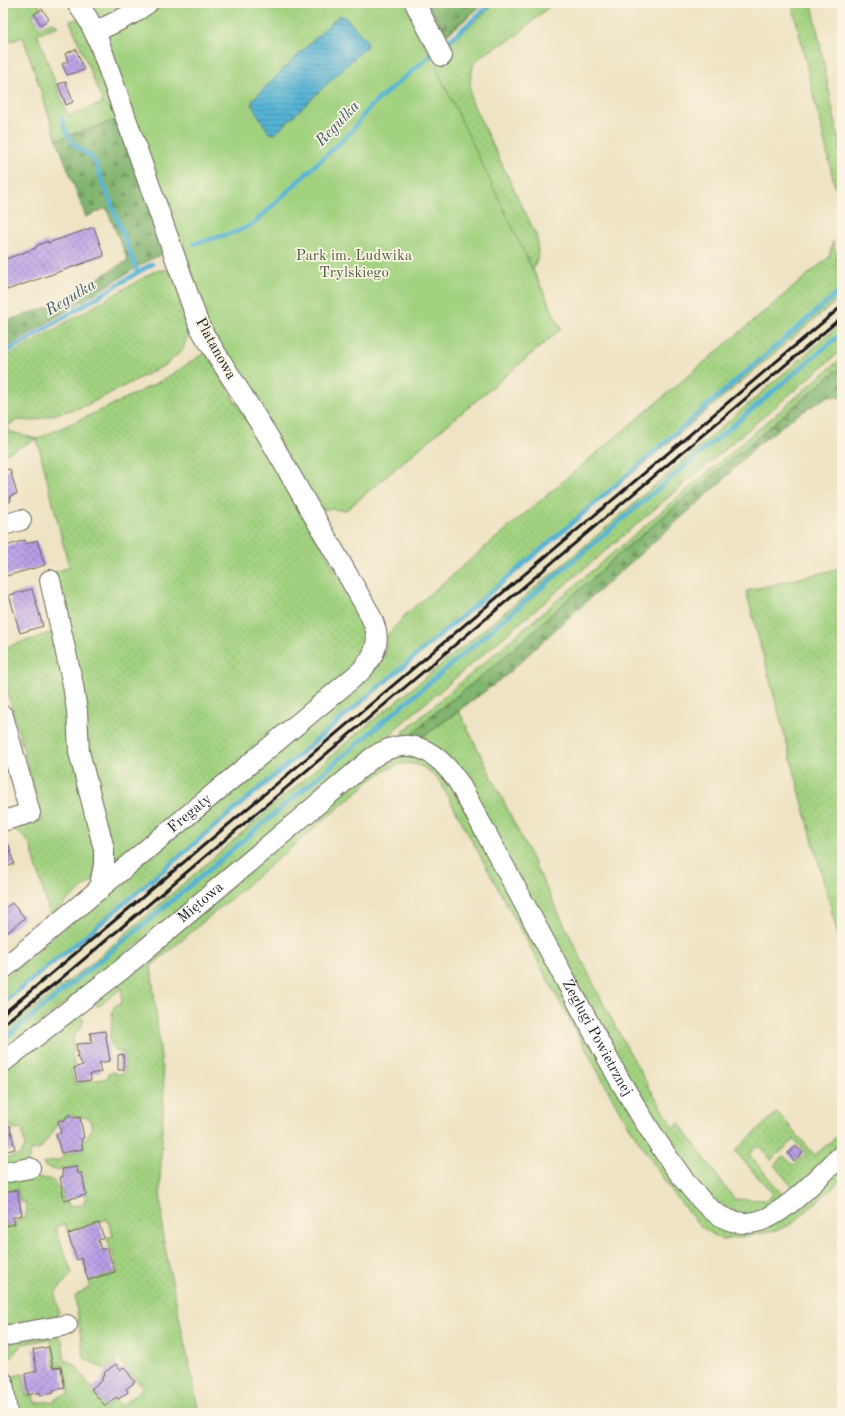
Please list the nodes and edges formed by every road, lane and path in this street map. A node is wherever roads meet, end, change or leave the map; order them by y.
1 (77, 3) edge
2 (148, 3) edge
3 (415, 3) edge
4 (95, 32) junction
5 (438, 49) dead end
6 (50, 580) dead end
7 (374, 655) joint
8 (3, 716) edge
9 (399, 746) joint
10 (3, 821) edge
11 (99, 890) junction
12 (3, 969) edge
13 (3, 1062) edge
14 (842, 1155) edge
15 (30, 1168) dead end
16 (3, 1173) edge
17 (67, 1325) dead end
18 (3, 1336) edge
19 (3, 1382) edge
20 (7, 1413) edge

1 - 4 street, Platanowa
2 - 4 street
3 - 5 street
4 - 7 street, Platanowa
6 - 11 street
7 - 11 street, Fregaty
8 - 10 street
9 - 13 street, Miętowa
9 - 14 street, Żeglugi Powietrznej
11 - 12 street, Fregaty
15 - 16 street
17 - 18 street
19 - 20 street

